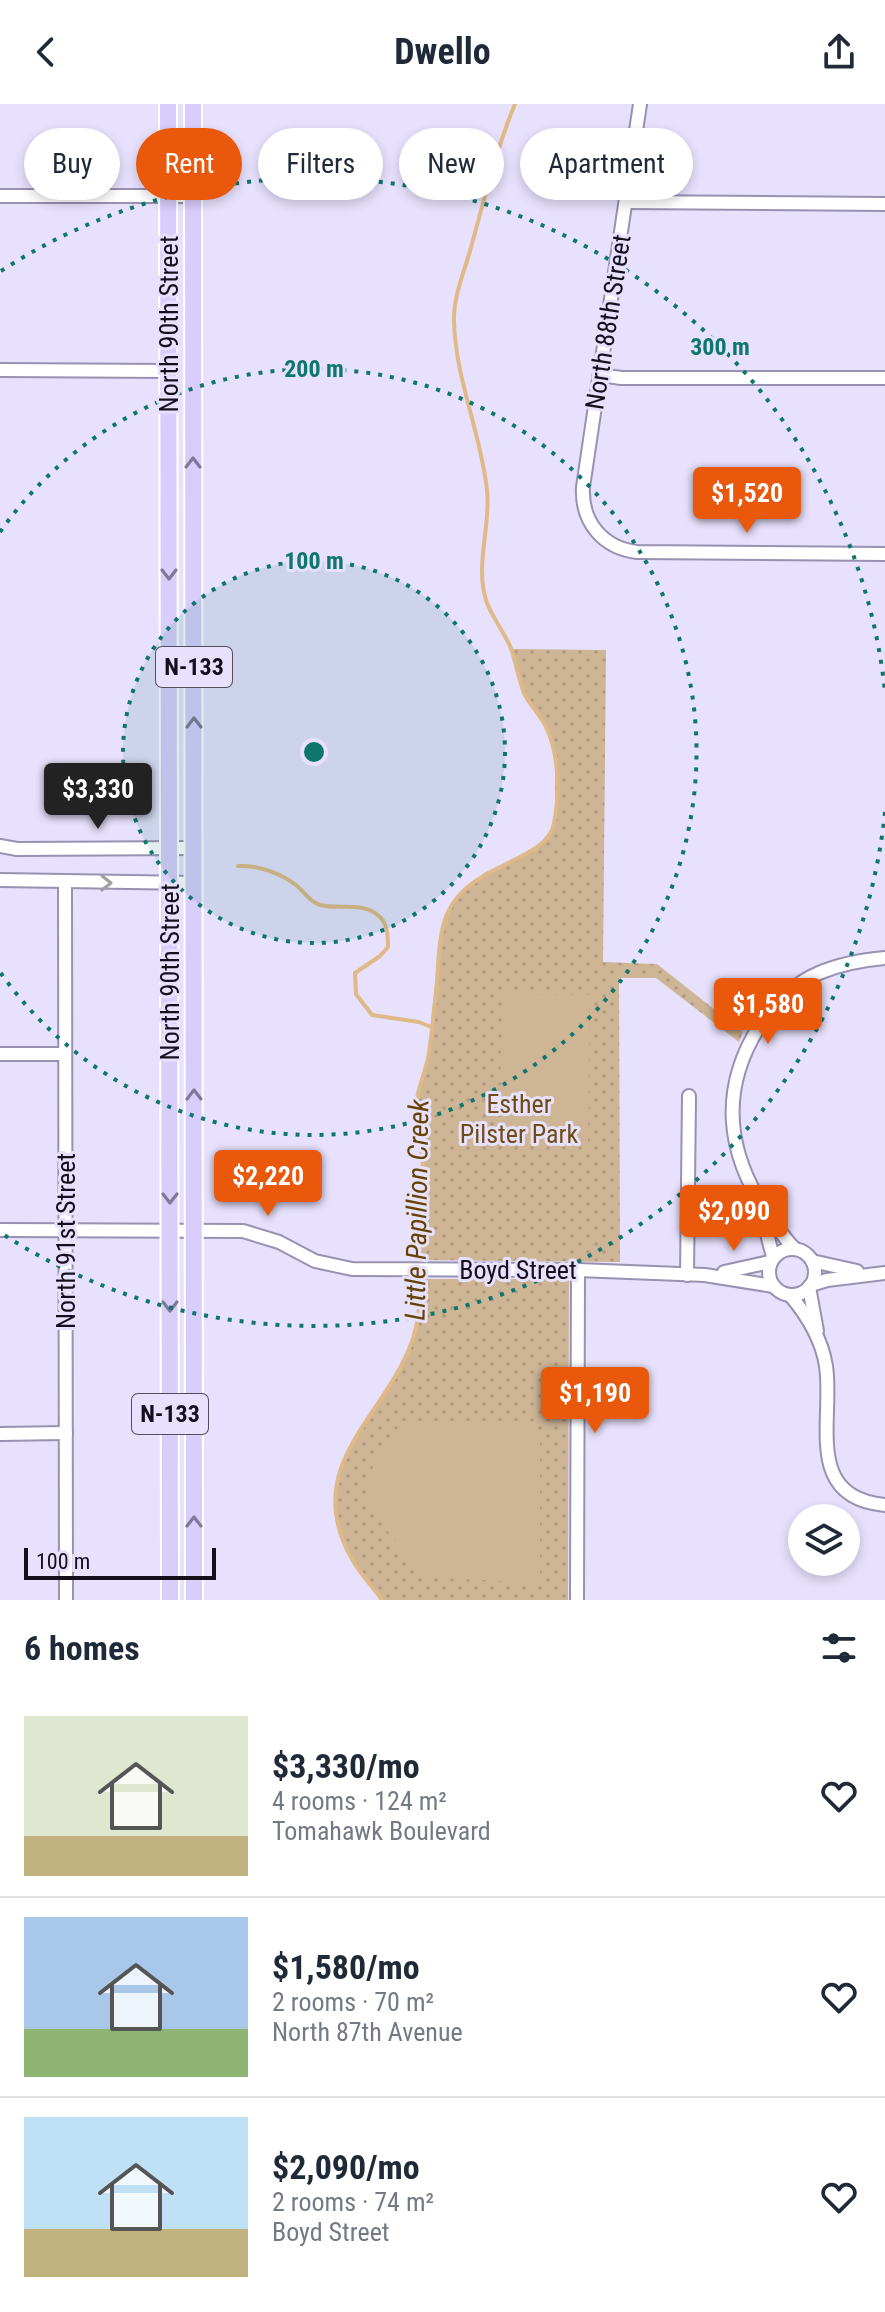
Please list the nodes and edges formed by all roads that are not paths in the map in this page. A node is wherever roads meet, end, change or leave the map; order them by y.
1 (168, 104) edge
2 (193, 104) edge
3 (640, 104) edge
4 (168, 128) edge
5 (193, 128) edge
6 (0, 196) edge
7 (136, 196) edge
8 (169, 200) edge
9 (193, 200) edge
10 (626, 202) junction
11 (885, 204) edge
12 (0, 370) edge
13 (168, 371) junction
14 (601, 375) junction
15 (885, 378) edge
16 (885, 554) edge
17 (0, 846) edge
18 (194, 848) junction
19 (169, 849) junction
20 (0, 880) edge
21 (65, 882) junction
22 (169, 883) junction
23 (194, 883) junction
24 (885, 958) edge
25 (0, 1054) edge
26 (65, 1054) junction
27 (689, 1096) dead end
28 (754, 1193) junction
29 (170, 1228) junction
30 (67, 1229) junction
31 (194, 1229) junction
32 (0, 1230) edge
33 (794, 1248) junction
34 (772, 1260) junction
35 (812, 1261) junction
36 (578, 1270) junction
37 (868, 1273) junction
38 (885, 1273) edge
39 (687, 1275) junction
40 (705, 1275) junction
41 (773, 1286) junction
42 (810, 1286) junction
43 (790, 1295) junction
44 (820, 1346) junction
45 (66, 1433) junction
46 (0, 1434) edge
47 (885, 1505) edge
48 (66, 1600) edge
49 (170, 1600) edge
50 (194, 1600) edge
51 (577, 1600) edge

1 - 4 main road, North 90th Street / N-133
2 - 5 main road, North 90th Street / N-133
3 - 10 street, North 88th Street
6 - 7 street
8 - 13 main road, North 90th Street / N-133
18 -> 9 main road, North 90th Street / N-133
10 - 11 street
10 - 14 street, North 88th Street
12 - 13 street
13 -> 19 main road, North 90th Street / N-133
14 - 15 street
14 - 16 street, North 88th Street
17 - 19 street
18 - 19 street
18 - 23 main road, North 90th Street / N-133
19 - 22 main road, North 90th Street / N-133
20 - 21 street
21 -> 22 street
21 - 26 street, North 91st Street
22 - 23 street
22 -> 29 main road, North 90th Street / N-133
31 -> 23 main road, North 90th Street / N-133
24 - 28 street
25 - 26 street
26 - 30 street, North 91st Street
27 - 39 street
28 - 33 street
28 - 34 street
29 - 30 street, Boyd Street
29 - 31 street, Boyd Street
29 -> 49 main road, North 90th Street / N-133
30 - 32 street, Boyd Street
30 - 45 street, North 91st Street
31 - 36 street, Boyd Street
50 -> 31 main road, North 90th Street / N-133
33 - 34 street, Boyd Street
33 - 35 street
34 - 40 street, Boyd Street
34 - 41 street
35 - 37 street
35 - 42 street
36 - 39 street, Boyd Street
36 - 51 street
37 - 38 street
37 - 42 street
39 - 40 street, Boyd Street
40 - 41 street, Boyd Street
41 - 43 street, Boyd Street
42 - 43 street
42 - 44 street
43 - 44 street
44 - 47 street
45 - 46 street
45 - 48 street, North 91st Street

